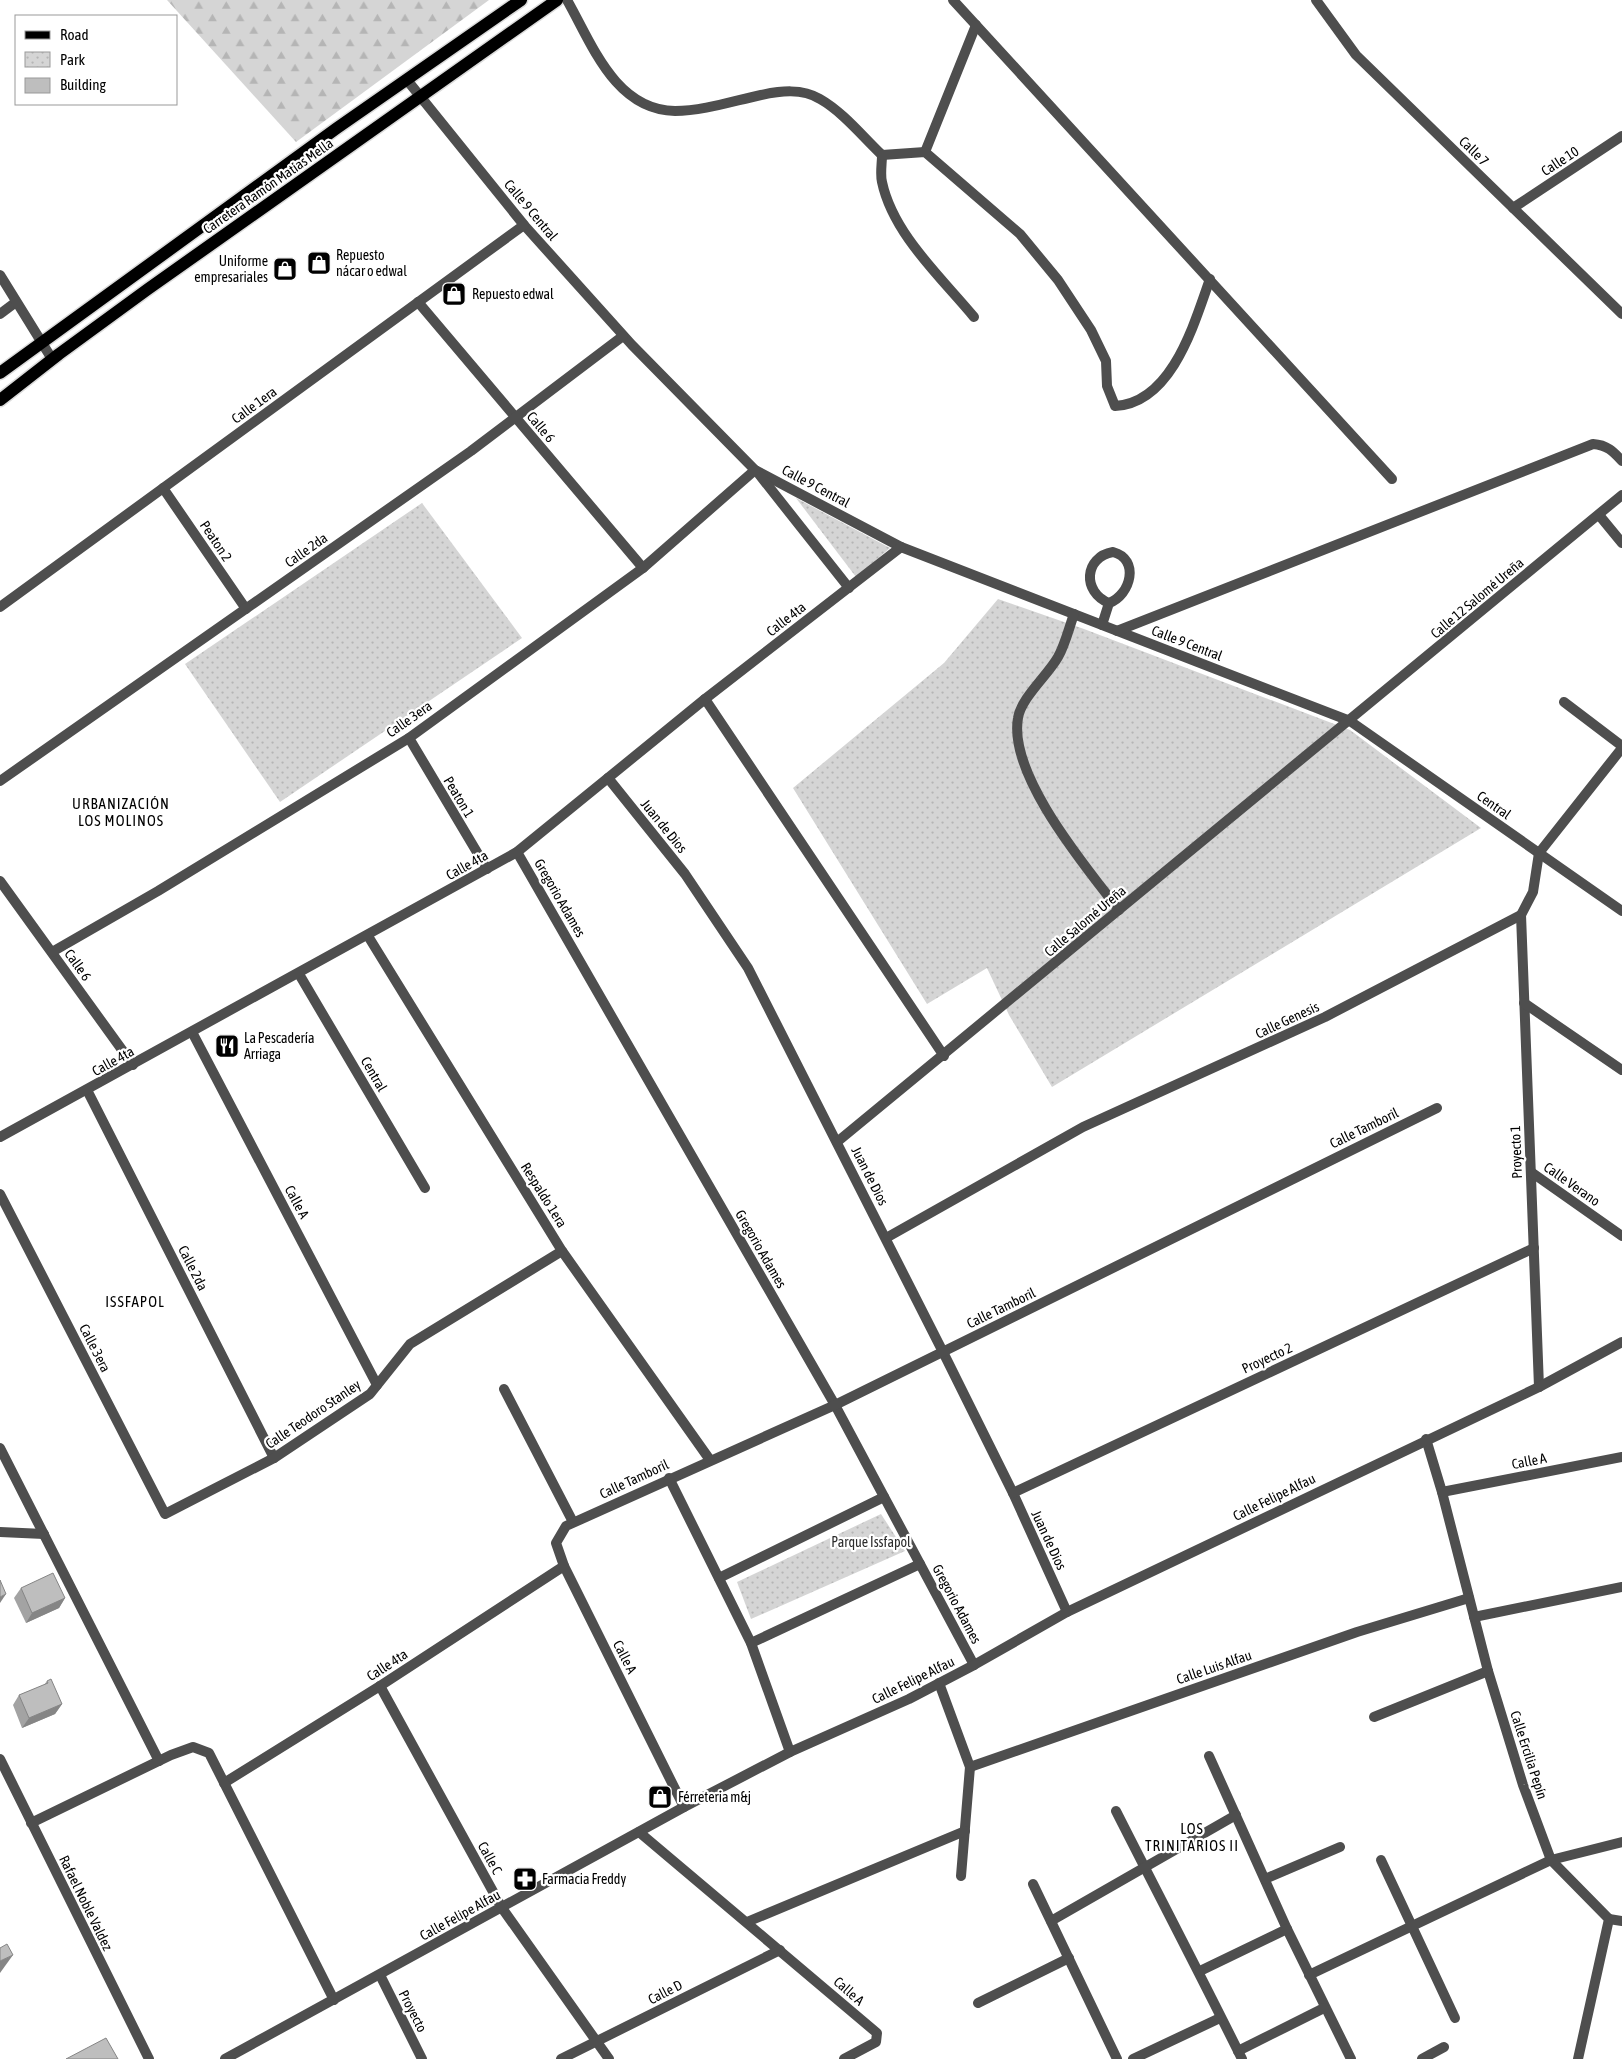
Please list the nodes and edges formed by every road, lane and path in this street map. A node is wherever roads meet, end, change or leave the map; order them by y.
1 (521, 0) edge
2 (557, 0) edge
3 (567, 0) edge
4 (953, 0) edge
5 (1316, 0) edge
6 (976, 25) junction
7 (407, 80) junction
8 (421, 96) junction
9 (1622, 136) edge
10 (925, 152) junction
11 (882, 155) junction
12 (1513, 208) junction
13 (524, 225) junction
14 (0, 275) edge
15 (1210, 279) junction
16 (16, 302) junction
17 (418, 302) junction
18 (0, 314) edge
19 (1622, 314) edge
20 (974, 317) dead end
21 (623, 336) junction
22 (41, 343) junction
23 (52, 359) junction
24 (0, 373) edge
25 (0, 400) edge
26 (515, 418) junction
27 (1622, 461) edge
28 (755, 470) junction
29 (1392, 479) dead end
30 (163, 488) junction
31 (1622, 495) edge
32 (1600, 515) junction
33 (1622, 543) edge
34 (901, 547) junction
35 (643, 568) junction
36 (849, 588) junction
37 (1109, 604) junction
38 (0, 607) edge
39 (246, 609) junction
40 (1074, 614) junction
41 (1102, 625) junction
42 (1117, 631) junction
43 (705, 699) junction
44 (1564, 702) dead end
45 (1350, 721) junction
46 (408, 738) junction
47 (1622, 747) edge
48 (608, 778) junction
49 (0, 780) edge
50 (517, 852) junction
51 (1539, 853) junction
52 (487, 869) junction
53 (0, 881) edge
54 (1119, 910) junction
55 (1622, 911) edge
56 (1521, 915) junction
57 (368, 936) junction
58 (52, 952) junction
59 (299, 974) junction
60 (1524, 1002) junction
61 (192, 1032) junction
62 (944, 1056) junction
63 (133, 1065) junction
64 (1622, 1070) edge
65 (87, 1090) junction
66 (1436, 1108) dead end
67 (0, 1137) edge
68 (837, 1142) junction
69 (1531, 1172) junction
70 (425, 1188) dead end
71 (0, 1194) edge
72 (1622, 1236) edge
73 (886, 1238) junction
74 (1534, 1248) junction
75 (562, 1251) junction
76 (1622, 1342) edge
77 (943, 1352) junction
78 (377, 1385) junction
79 (1539, 1387) junction
80 (504, 1389) dead end
81 (835, 1405) junction
82 (1426, 1440) junction
83 (0, 1448) edge
84 (1622, 1457) edge
85 (274, 1458) junction
86 (710, 1460) junction
87 (669, 1478) junction
88 (1442, 1492) junction
89 (1013, 1493) junction
90 (884, 1497) junction
91 (165, 1514) joint
92 (573, 1522) junction
93 (0, 1532) edge
94 (44, 1534) junction
95 (920, 1564) junction
96 (564, 1566) junction
97 (719, 1578) junction
98 (1622, 1587) edge
99 (1469, 1598) junction
100 (1067, 1612) junction
101 (1474, 1617) junction
102 (751, 1643) junction
103 (974, 1665) junction
104 (1488, 1671) junction
105 (939, 1683) junction
106 (380, 1686) junction
107 (1374, 1718) dead end
108 (790, 1752) junction
109 (1209, 1756) dead end
110 (0, 1759) edge
111 (159, 1761) junction
112 (970, 1767) junction
113 (224, 1784) junction
114 (684, 1807) junction
115 (1116, 1811) dead end
116 (1236, 1816) junction
117 (31, 1823) junction
118 (639, 1832) junction
119 (965, 1832) junction
120 (1622, 1842) edge
121 (1340, 1847) dead end
122 (1381, 1860) dead end
123 (1551, 1860) junction
124 (1145, 1867) junction
125 (961, 1876) dead end
126 (1264, 1879) junction
127 (1033, 1884) dead end
128 (502, 1908) junction
129 (1609, 1919) junction
130 (1051, 1920) junction
131 (1622, 1921) edge
132 (747, 1922) junction
133 (1413, 1926) junction
134 (1287, 1929) junction
135 (780, 1950) junction
136 (1069, 1958) junction
137 (1200, 1971) junction
138 (380, 1975) junction
139 (1309, 1975) junction
140 (334, 2000) junction
141 (978, 2003) dead end
142 (1324, 2008) junction
143 (1220, 2018) junction
144 (1455, 2018) dead end
145 (598, 2042) junction
146 (1444, 2047) dead end
147 (1240, 2055) edge
148 (149, 2059) edge
149 (225, 2059) edge
150 (422, 2059) edge
151 (561, 2059) edge
152 (609, 2059) edge
153 (844, 2059) edge
154 (1117, 2059) edge
155 (1133, 2059) edge
156 (1351, 2059) edge
157 (1422, 2059) edge
158 (1578, 2059) edge

1 - 7 main road, Carretera Ramón Matías Mella
2 - 8 main road, Carretera Ramón Matías Mella
3 - 11 street
4 - 6 street
5 - 12 street, Calle 7
6 - 10 street
6 - 15 street
7 - 8 street, Calle 9 Central
7 - 22 main road, Carretera Ramón Matías Mella
8 - 13 street, Calle 9 Central
8 - 23 main road, Carretera Ramón Matías Mella
9 - 12 street, Calle 10
10 - 11 street
10 - 15 street
11 - 20 street
12 - 19 street, Calle 7
13 - 17 street, Calle 1era
13 - 21 street, Calle 9 Central
14 - 16 street
15 - 29 street
16 - 18 street
16 - 22 street
17 - 26 street, Calle 6
17 - 30 street, Calle 1era
21 - 26 street, Calle 2da
21 - 28 street, Calle 9 Central
22 - 23 street
22 - 24 main road, Carretera Ramón Matías Mella
23 - 25 main road, Carretera Ramón Matías Mella
26 - 35 street, Calle 6
26 - 39 street, Calle 2da
27 - 42 street
28 - 34 street, Calle 9 Central
28 - 35 street, Calle 3era
28 - 36 street
30 - 38 street, Calle 1era
30 - 39 street, Peaton 2
31 - 32 street, Calle 12 Salomé Ureña
32 - 33 street
32 - 45 street, Calle 12 Salomé Ureña
34 - 36 street, Calle 4ta
34 - 40 street, Calle 9 Central
35 - 46 street, Calle 3era
36 - 43 street, Calle 4ta
37 - 37 street
37 - 41 street
39 - 49 street, Calle 2da
40 - 41 street, Calle 9 Central
40 - 54 street
41 - 42 street, Calle 9 Central
42 - 45 street, Calle 9 Central
43 - 48 street, Calle 4ta
43 - 62 street
44 - 47 street
45 - 51 street, Central
45 - 54 street, Calle Salomé Ureña
46 - 52 street, Peaton 1
46 - 58 street, Calle 3era
47 - 51 street
48 - 50 street, Calle 4ta
48 - 68 street, Juan de Dios
50 - 52 street, Calle 4ta
50 - 81 street, Gregorio Adames
51 - 55 street, Central
51 - 56 street
52 - 57 street, Calle 4ta
53 - 58 street, Calle 6
54 - 62 street, Calle Salomé Ureña
56 - 60 street, Proyecto 1
56 - 73 street, Calle Genesis
57 - 59 street, Calle 4ta
57 - 75 street, Respaldo 1era
58 - 63 street, Calle 6
59 - 61 street, Calle 4ta
59 - 70 street, Central
60 - 64 street
60 - 69 street, Proyecto 1
61 - 63 street, Calle 4ta
61 - 78 street, Calle A
62 - 68 street, Calle Salomé Ureña
63 - 65 street, Calle 4ta
65 - 67 street, Calle 4ta
65 - 85 street, Calle 2da
66 - 77 street, Calle Tamboril
68 - 73 street, Juan de Dios
69 - 72 street, Calle Verano
69 - 74 street, Proyecto 1
71 - 91 street, Calle 3era
73 - 77 street, Juan de Dios
74 - 79 street, Proyecto 1
74 - 89 street, Proyecto 2
75 - 78 street, Calle Teodoro Stanley
75 - 86 street, Respaldo 1era
76 - 79 street, Calle Felipe Alfau
77 - 81 street, Calle Tamboril
77 - 89 street, Juan de Dios
78 - 85 street, Calle Teodoro Stanley
79 - 82 street, Calle Felipe Alfau
80 - 92 street
81 - 86 street, Calle Tamboril
81 - 90 street, Gregorio Adames
82 - 88 street, Calle Ercilia Pepín
82 - 100 street, Calle Felipe Alfau
83 - 94 street
84 - 88 street, Calle A
85 - 91 street, Calle Teodoro Stanley
86 - 87 street, Calle Tamboril
87 - 92 street, Calle Tamboril
87 - 97 street
88 - 99 street, Calle Ercilia Pepín
89 - 100 street, Juan de Dios
90 - 95 street, Gregorio Adames
90 - 97 street
92 - 96 street, Calle A
93 - 94 street
94 - 111 street
95 - 102 street
95 - 103 street, Gregorio Adames
96 - 106 street, Calle 4ta
96 - 114 street, Calle A
97 - 102 street
98 - 101 street
99 - 101 street, Calle Ercilia Pepín
99 - 112 street, Calle Luis Alfau
100 - 103 street, Calle Felipe Alfau
101 - 104 street, Calle Ercilia Pepín
102 - 108 street
103 - 105 street, Calle Felipe Alfau
104 - 107 street
104 - 123 street, Calle Ercilia Pepín
105 - 108 street, Calle Felipe Alfau
105 - 112 street
106 - 113 street, Calle 4ta
106 - 128 street, Calle C
108 - 114 street, Calle Felipe Alfau
109 - 116 street
110 - 117 street, Rafael Noble Valdez
111 - 113 street
111 - 117 street
112 - 119 street
113 - 140 street
114 - 118 street, Calle Felipe Alfau
115 - 124 street
116 - 124 street
116 - 126 street
117 - 148 street, Rafael Noble Valdez
118 - 128 street, Calle Felipe Alfau
118 - 132 street, Calle A
119 - 125 street
119 - 132 street
120 - 123 street
121 - 126 street
122 - 133 street
123 - 129 street, Calle Ercilia Pepín
123 - 133 street
124 - 130 street
124 - 137 street
126 - 134 street
127 - 130 street
128 - 138 street, Calle Felipe Alfau
128 - 145 street, Calle C
129 - 131 street
129 - 158 street
130 - 136 street
132 - 135 street, Calle A
133 - 139 street
133 - 144 street
134 - 137 street
134 - 139 street
135 - 145 street, Calle D
135 - 153 street, Calle A
136 - 141 street
136 - 154 street
137 - 143 street
138 - 140 street, Calle Felipe Alfau
138 - 150 street, Proyecto
139 - 142 street
140 - 149 street, Calle Felipe Alfau
142 - 147 street
142 - 156 street
143 - 147 street
143 - 155 street
145 - 151 street, Calle D
145 - 152 street, Calle C
146 - 157 street

